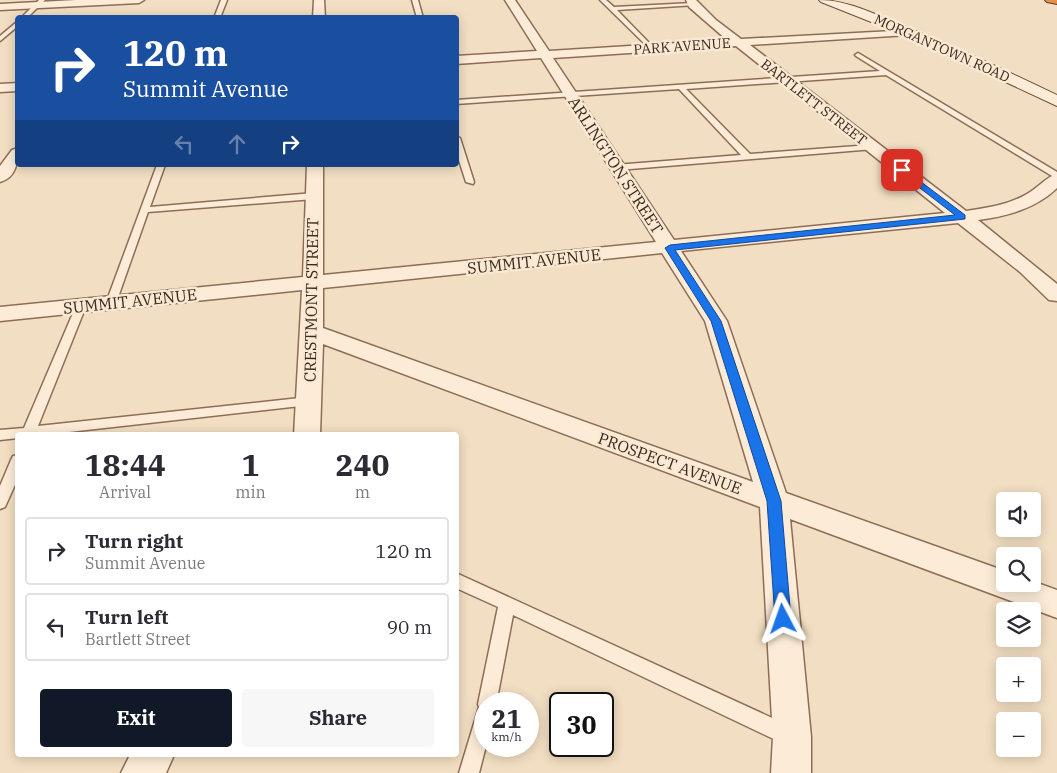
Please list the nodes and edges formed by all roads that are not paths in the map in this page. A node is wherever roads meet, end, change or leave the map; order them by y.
1 (129, 0) edge
2 (139, 0) edge
3 (224, 0) edge
4 (319, 0) edge
5 (414, 0) edge
6 (510, 0) edge
7 (603, 0) edge
8 (825, 0) edge
9 (1051, 0) edge
10 (1057, 1) edge
11 (39, 2) edge
12 (692, 3) edge
13 (0, 7) edge
14 (614, 9) junction
15 (121, 12) dead end
16 (26, 15) edge
17 (218, 15) edge
18 (318, 15) edge
19 (419, 15) edge
20 (15, 26) edge
21 (908, 32) junction
22 (0, 39) edge
23 (738, 42) junction
24 (650, 48) junction
25 (545, 54) junction
26 (858, 55) dead end
27 (459, 60) edge
28 (886, 73) junction
29 (784, 78) junction
30 (680, 86) junction
31 (15, 87) edge
32 (0, 88) edge
33 (571, 94) junction
34 (1057, 101) edge
35 (459, 102) edge
36 (459, 147) edge
37 (871, 147) junction
38 (15, 157) edge
39 (748, 157) junction
40 (161, 167) edge
41 (314, 167) edge
42 (618, 167) junction
43 (0, 177) edge
44 (1057, 178) edge
45 (470, 182) dead end
46 (314, 196) junction
47 (144, 210) junction
48 (962, 217) junction
49 (670, 248) junction
50 (312, 283) junction
51 (1057, 295) edge
52 (110, 303) junction
53 (80, 306) junction
54 (0, 314) edge
55 (312, 332) junction
56 (309, 401) junction
57 (29, 432) edge
58 (45, 432) edge
59 (307, 432) edge
60 (15, 434) edge
61 (0, 435) edge
62 (15, 467) edge
63 (774, 501) junction
64 (0, 503) edge
65 (459, 581) edge
66 (507, 604) junction
67 (1057, 604) edge
68 (489, 692) edge
69 (792, 737) junction
70 (474, 754) edge
71 (153, 757) edge
72 (141, 773) edge
73 (469, 773) edge
74 (791, 773) edge

1 - 2 street
1 - 11 street
1 - 15 street
3 - 17 lane
4 - 18 street
5 - 19 lane
6 - 25 street, ARLINGTON STREET
7 - 14 lane
8 - 21 main road, MORGANTOWN ROAD
9 - 10 highway
11 - 13 street
11 - 16 lane
12 - 14 lane
12 - 23 street, BARTLETT STREET
14 - 24 lane
20 - 22 lane
21 - 23 street, PARK AVENUE
21 - 34 main road, MORGANTOWN ROAD
23 - 24 street, PARK AVENUE
23 - 29 street, BARTLETT STREET
24 - 25 street, PARK AVENUE
25 - 27 street, PARK AVENUE
25 - 33 street, ARLINGTON STREET
26 - 28 lane
28 - 29 lane
28 - 44 lane
29 - 30 lane
29 - 37 street, BARTLETT STREET
30 - 33 lane
30 - 39 lane
31 - 32 street
33 - 35 lane
33 - 42 street, ARLINGTON STREET
36 - 45 lane
37 - 39 lane
37 - 48 street, BARTLETT STREET
38 - 43 street
39 - 42 lane
40 - 47 lane
41 - 46 street, CRESTMONT STREET
42 - 49 street, ARLINGTON STREET
44 - 48 street, SUMMIT AVENUE
46 - 47 lane
46 - 50 street, CRESTMONT STREET
47 - 52 lane
48 - 49 street, SUMMIT AVENUE
48 - 51 street, BARTLETT STREET
49 - 50 street, SUMMIT AVENUE
49 - 63 street, ARLINGTON STREET
50 - 52 street, SUMMIT AVENUE
50 - 55 street, CRESTMONT STREET
52 - 53 street, SUMMIT AVENUE
53 - 54 street, SUMMIT AVENUE
53 - 57 lane
55 - 56 street, CRESTMONT STREET
55 - 63 street, PROSPECT AVENUE
56 - 58 lane
56 - 59 street, CRESTMONT STREET
60 - 61 lane
62 - 64 lane
63 - 67 street, PROSPECT AVENUE
63 - 69 street, ARLINGTON STREET
65 - 66 lane
66 - 68 lane
66 - 69 lane
69 - 74 street, ARLINGTON STREET
70 - 73 lane
71 - 72 street

